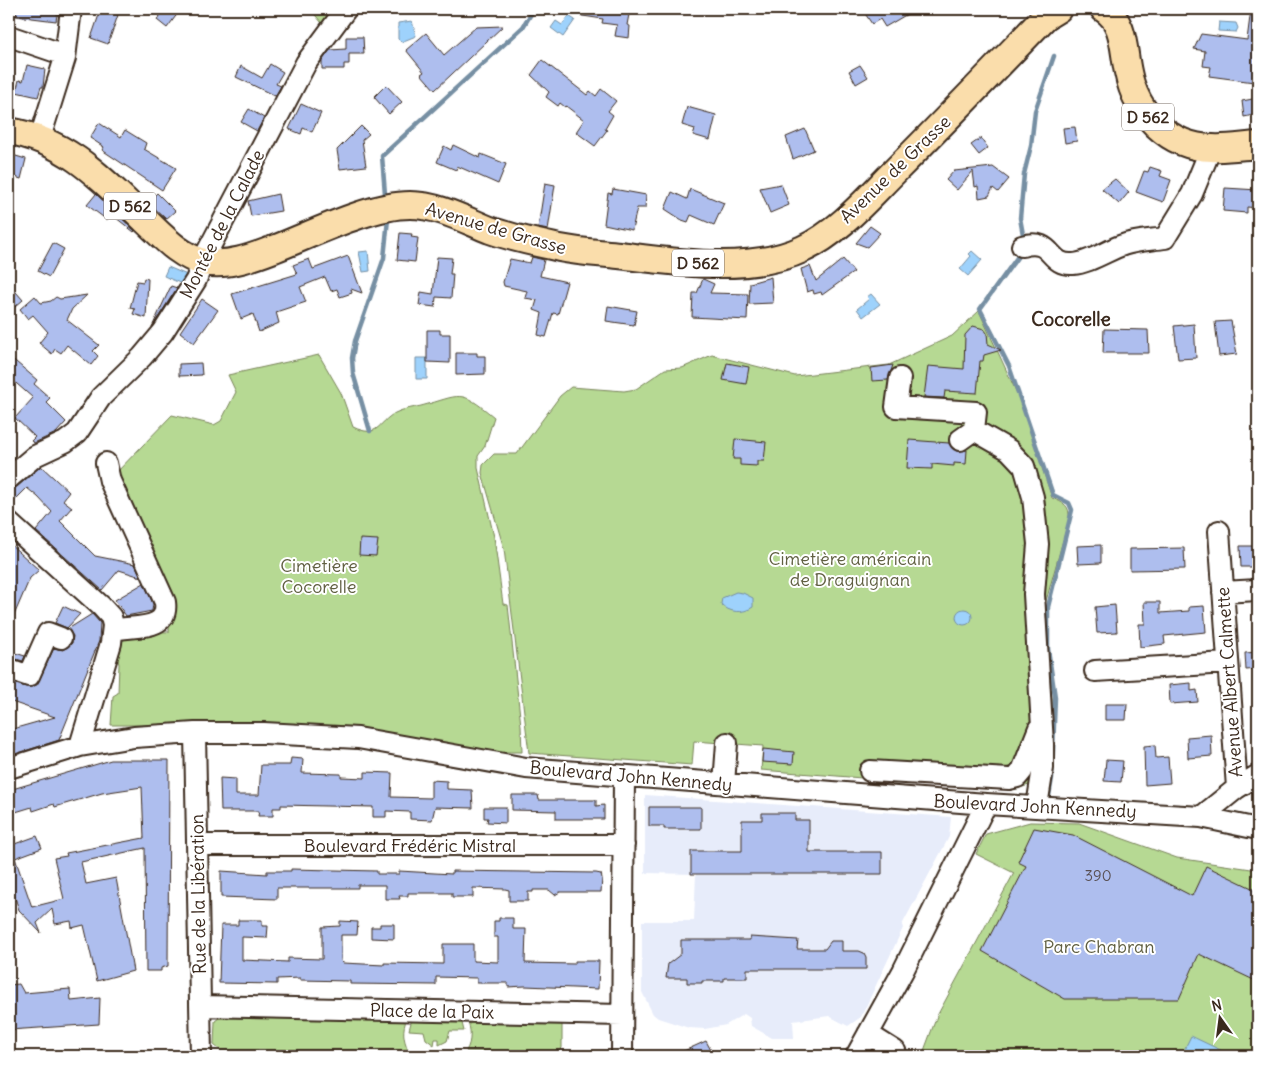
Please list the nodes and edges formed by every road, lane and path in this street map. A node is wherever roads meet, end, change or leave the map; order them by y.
1 (71, 9) edge
2 (346, 9) edge
3 (1058, 9) edge
4 (1104, 9) edge
5 (9, 36) edge
6 (65, 55) junction
7 (9, 130) edge
8 (40, 138) junction
9 (1258, 145) edge
10 (1211, 148) junction
11 (1026, 245) dead end
12 (205, 258) junction
13 (900, 378) dead end
14 (106, 463) dead end
15 (9, 478) edge
16 (9, 523) edge
17 (1219, 531) dead end
18 (1258, 590) edge
19 (1223, 592) junction
20 (112, 636) junction
21 (61, 638) dead end
22 (1228, 663) junction
23 (9, 669) edge
24 (1095, 672) dead end
25 (1043, 717) junction
26 (195, 733) junction
27 (727, 743) dead end
28 (80, 746) junction
29 (9, 768) edge
30 (870, 771) dead end
31 (1258, 775) edge
32 (624, 776) junction
33 (724, 784) junction
34 (1237, 788) junction
35 (986, 804) junction
36 (1037, 806) junction
37 (1200, 817) junction
38 (1258, 829) edge
39 (197, 845) junction
40 (624, 846) junction
41 (200, 1006) junction
42 (622, 1015) junction
43 (868, 1034) junction
44 (201, 1056) edge
45 (622, 1056) edge
46 (856, 1056) edge
47 (897, 1056) edge

1 - 6 street
2 - 12 street, Montée de la Calade
3 - 12 main road, Avenue de Grasse / D 562
4 - 10 main road, D 562
5 - 6 street
6 - 8 street
7 - 8 main road, Avenue de Grasse / D 562
8 - 12 main road, Avenue de Grasse / D 562
9 - 10 main road, D 562
10 - 11 street
12 - 15 street, Montée de la Calade
13 - 25 street
14 - 20 street
16 - 20 street
17 - 19 street, Avenue Albert Calmette
18 - 19 street
19 - 22 street, Avenue Albert Calmette
20 - 28 street
21 - 23 street
22 - 24 street
22 - 34 street, Avenue Albert Calmette
25 - 30 street
25 - 36 street
26 - 28 street, Boulevard John Kennedy
26 - 32 street, Boulevard John Kennedy
26 - 39 street, Rue de la Libération
27 - 33 street
28 - 29 street, Boulevard John Kennedy
31 - 34 street
32 - 33 street, Boulevard John Kennedy
32 - 40 street
33 - 35 street, Boulevard John Kennedy
34 - 37 street, Avenue Albert Calmette
35 - 36 street, Boulevard John Kennedy
35 - 43 street
36 - 37 street, Boulevard John Kennedy
37 - 38 street, Boulevard John Kennedy
39 - 40 street, Boulevard Frédéric Mistral
39 - 41 street, Rue de la Libération
40 - 42 street
41 - 42 street, Place de la Paix
41 - 44 street, Rue de la Libération
42 - 45 street
43 - 46 street
43 - 47 street

